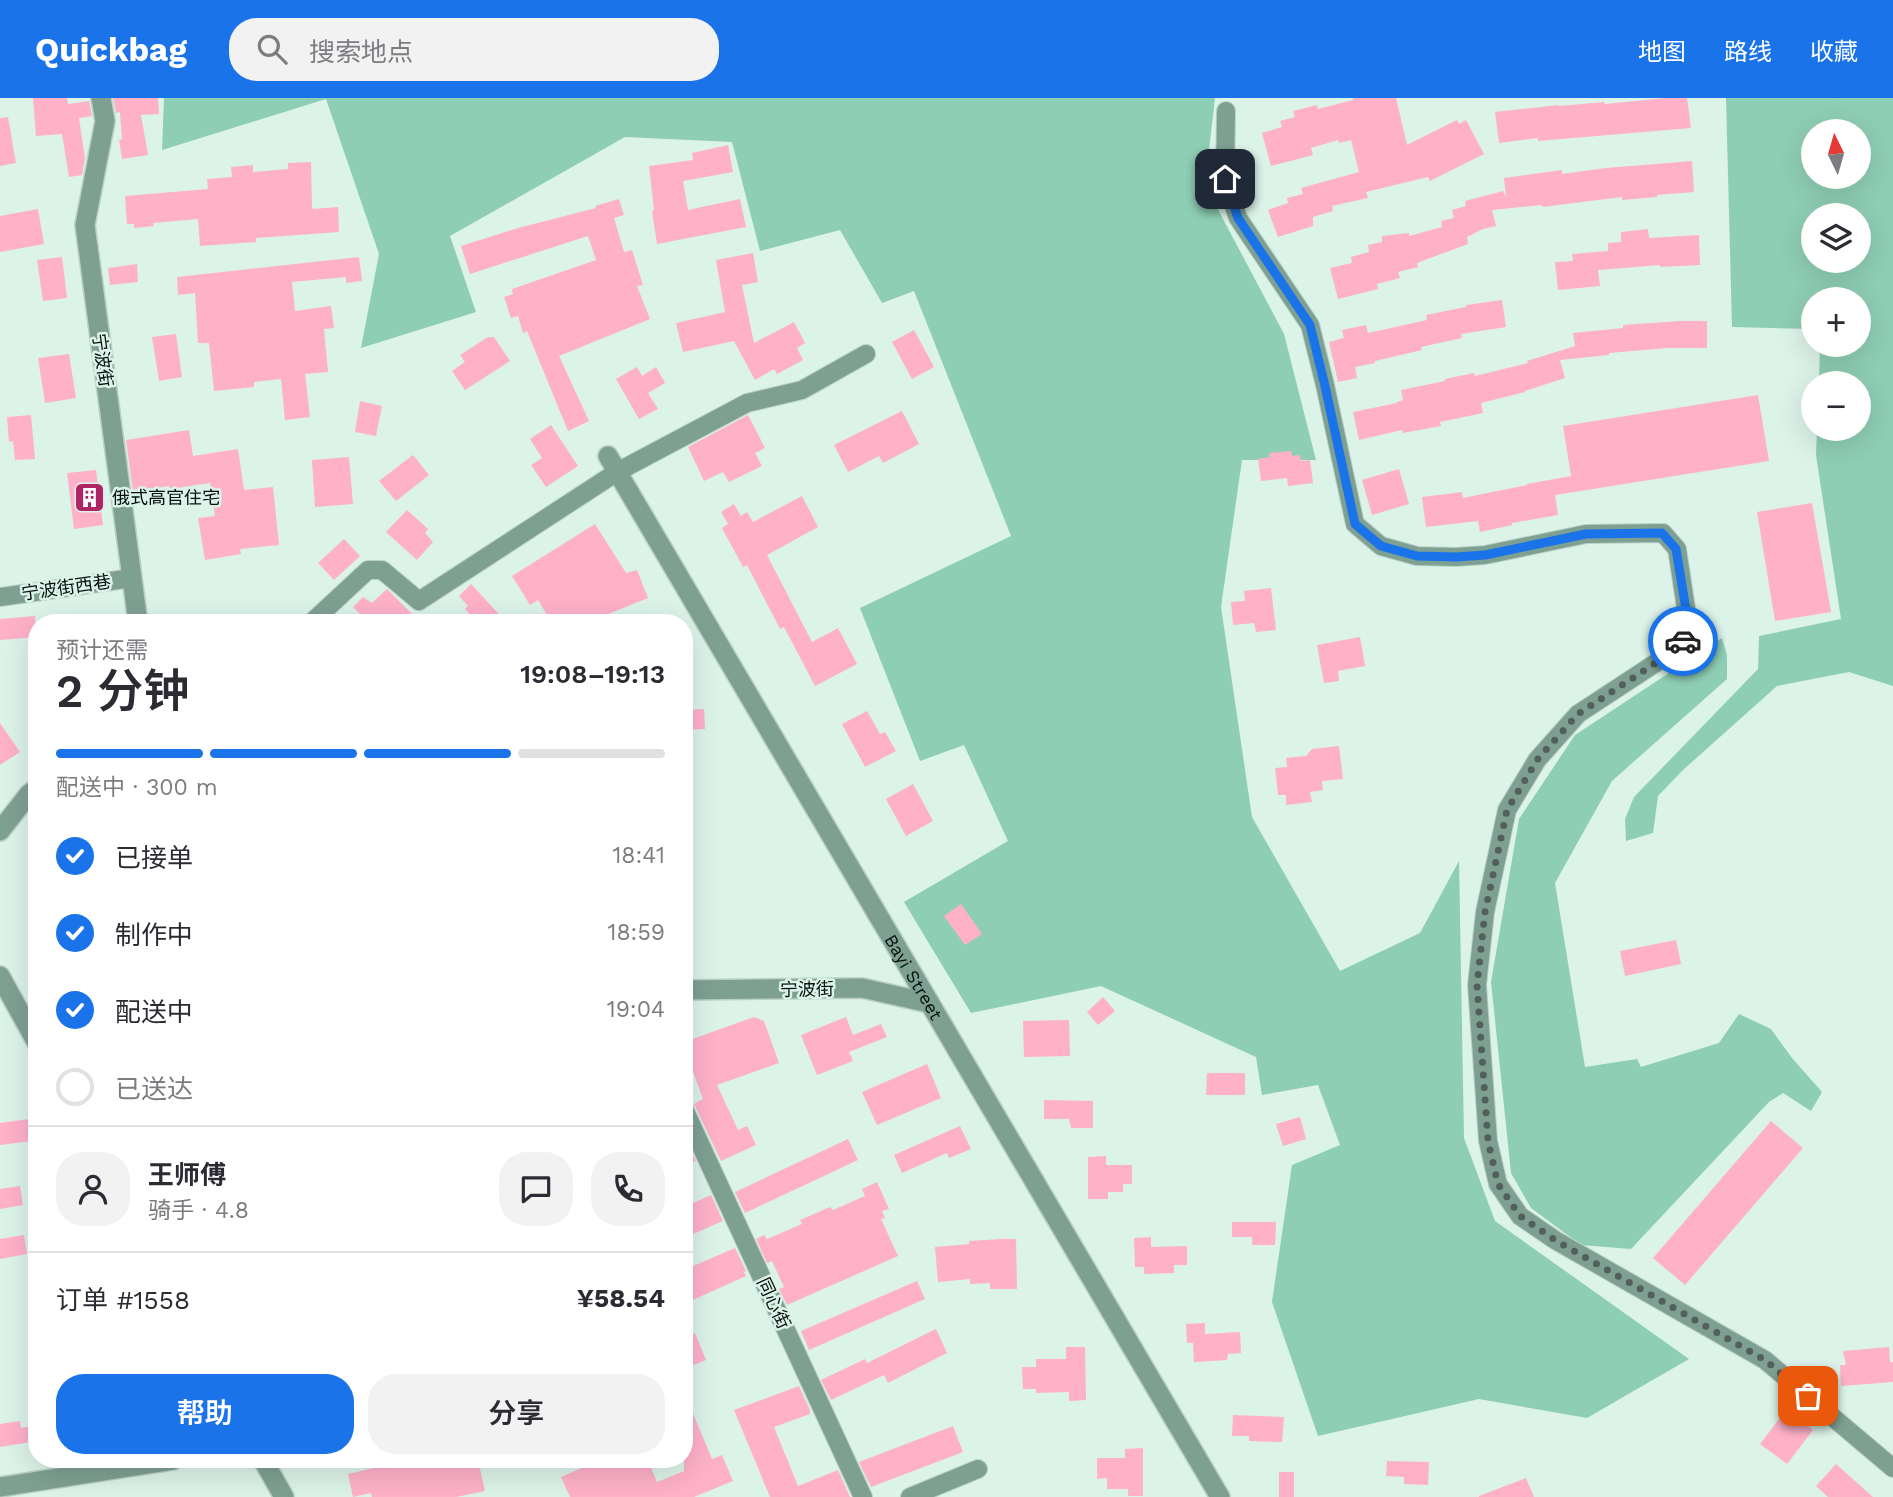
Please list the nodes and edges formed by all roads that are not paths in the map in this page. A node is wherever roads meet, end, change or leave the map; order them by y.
1 (101, 98) edge
2 (1226, 111) dead end
3 (866, 354) dead end
4 (612, 464) junction
5 (132, 578) junction
6 (0, 597) edge
7 (331, 604) junction
8 (137, 614) edge
9 (320, 614) edge
10 (332, 614) edge
11 (28, 795) edge
12 (0, 831) edge
13 (0, 976) edge
14 (693, 990) edge
15 (929, 1003) junction
16 (28, 1027) edge
17 (693, 1129) edge
18 (122, 1468) edge
19 (268, 1468) edge
20 (1893, 1468) edge
21 (978, 1469) dead end
22 (0, 1487) edge
23 (284, 1497) edge
24 (863, 1497) edge
25 (910, 1497) edge
26 (1220, 1497) edge

1 - 5 street, 宁波街
2 - 20 street
3 - 4 street
4 - 7 street
4 - 15 street, Bayi Street
5 - 6 street, 宁波街西巷
5 - 8 street, 宁波街
7 - 9 street
7 - 10 street
11 - 12 street
13 - 16 street
14 - 15 street, 宁波街
15 - 26 street, Bayi Street
17 - 24 street, 同心街
18 - 22 street
19 - 23 street
21 - 25 street

